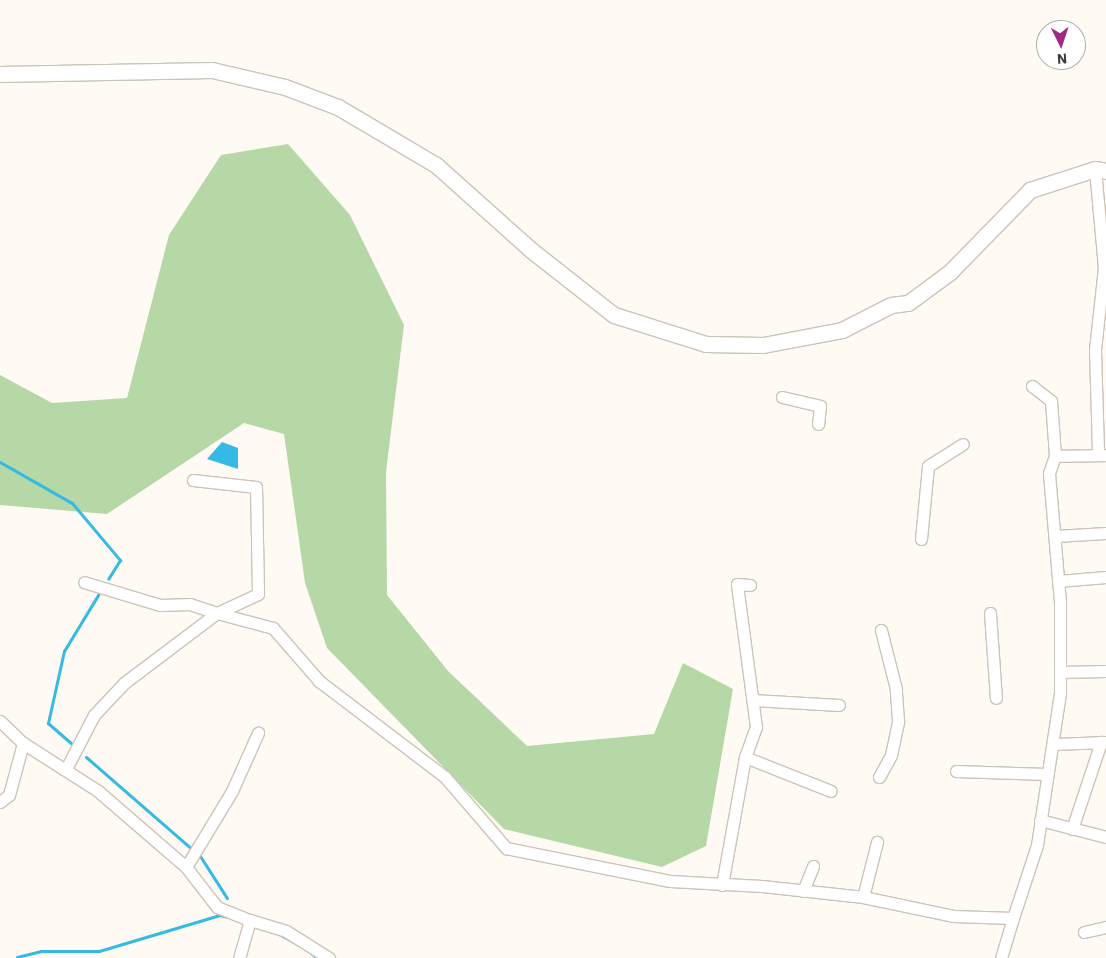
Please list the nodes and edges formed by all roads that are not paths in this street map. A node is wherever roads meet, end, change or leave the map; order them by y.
1 (0, 74) edge
2 (1101, 170) edge
3 (1032, 386) dead end
4 (782, 397) dead end
5 (818, 424) dead end
6 (963, 444) dead end
7 (1102, 455) edge
8 (1055, 456) junction
9 (193, 480) dead end
10 (1106, 532) edge
11 (1055, 536) junction
12 (921, 539) dead end
13 (1106, 576) edge
14 (1058, 581) junction
15 (84, 582) dead end
16 (750, 585) dead end
17 (217, 613) junction
18 (990, 613) dead end
19 (881, 630) dead end
20 (1106, 670) edge
21 (1060, 672) junction
22 (996, 698) dead end
23 (753, 700) junction
24 (839, 705) dead end
25 (0, 721) edge
26 (258, 733) dead end
27 (1103, 742) edge
28 (23, 743) junction
29 (1055, 744) junction
30 (745, 757) junction
31 (67, 767) junction
32 (956, 771) dead end
33 (1046, 774) junction
34 (879, 777) dead end
35 (831, 791) dead end
36 (0, 802) edge
37 (1040, 820) junction
38 (1072, 829) junction
39 (1106, 838) edge
40 (877, 842) dead end
41 (813, 866) dead end
42 (186, 867) junction
43 (722, 885) junction
44 (803, 891) junction
45 (863, 898) junction
46 (1013, 918) junction
47 (250, 920) junction
48 (1106, 927) edge
49 (1084, 932) dead end
50 (240, 958) edge
51 (330, 958) edge
52 (1001, 958) edge

1 - 2 main road
2 - 7 street
3 - 8 street
4 - 5 street
6 - 12 street
7 - 8 street
8 - 11 street
9 - 17 street
10 - 11 street
11 - 14 street
13 - 14 street
14 - 21 street
15 - 17 street
16 - 23 street
17 - 31 street
17 - 43 street
18 - 22 street
19 - 34 street
20 - 21 street
21 - 29 street
23 - 24 street
23 - 30 street
25 - 28 street
26 - 42 street
27 - 29 street
27 - 38 street
28 - 31 street
28 - 36 street
29 - 33 street
30 - 35 street
30 - 43 street
31 - 42 street
32 - 33 street
33 - 37 street
37 - 38 street
37 - 46 street
38 - 39 street
40 - 45 street
41 - 44 street
42 - 47 street
43 - 44 street
44 - 45 street
45 - 46 street
46 - 52 street
47 - 50 street
47 - 51 street
48 - 49 street

